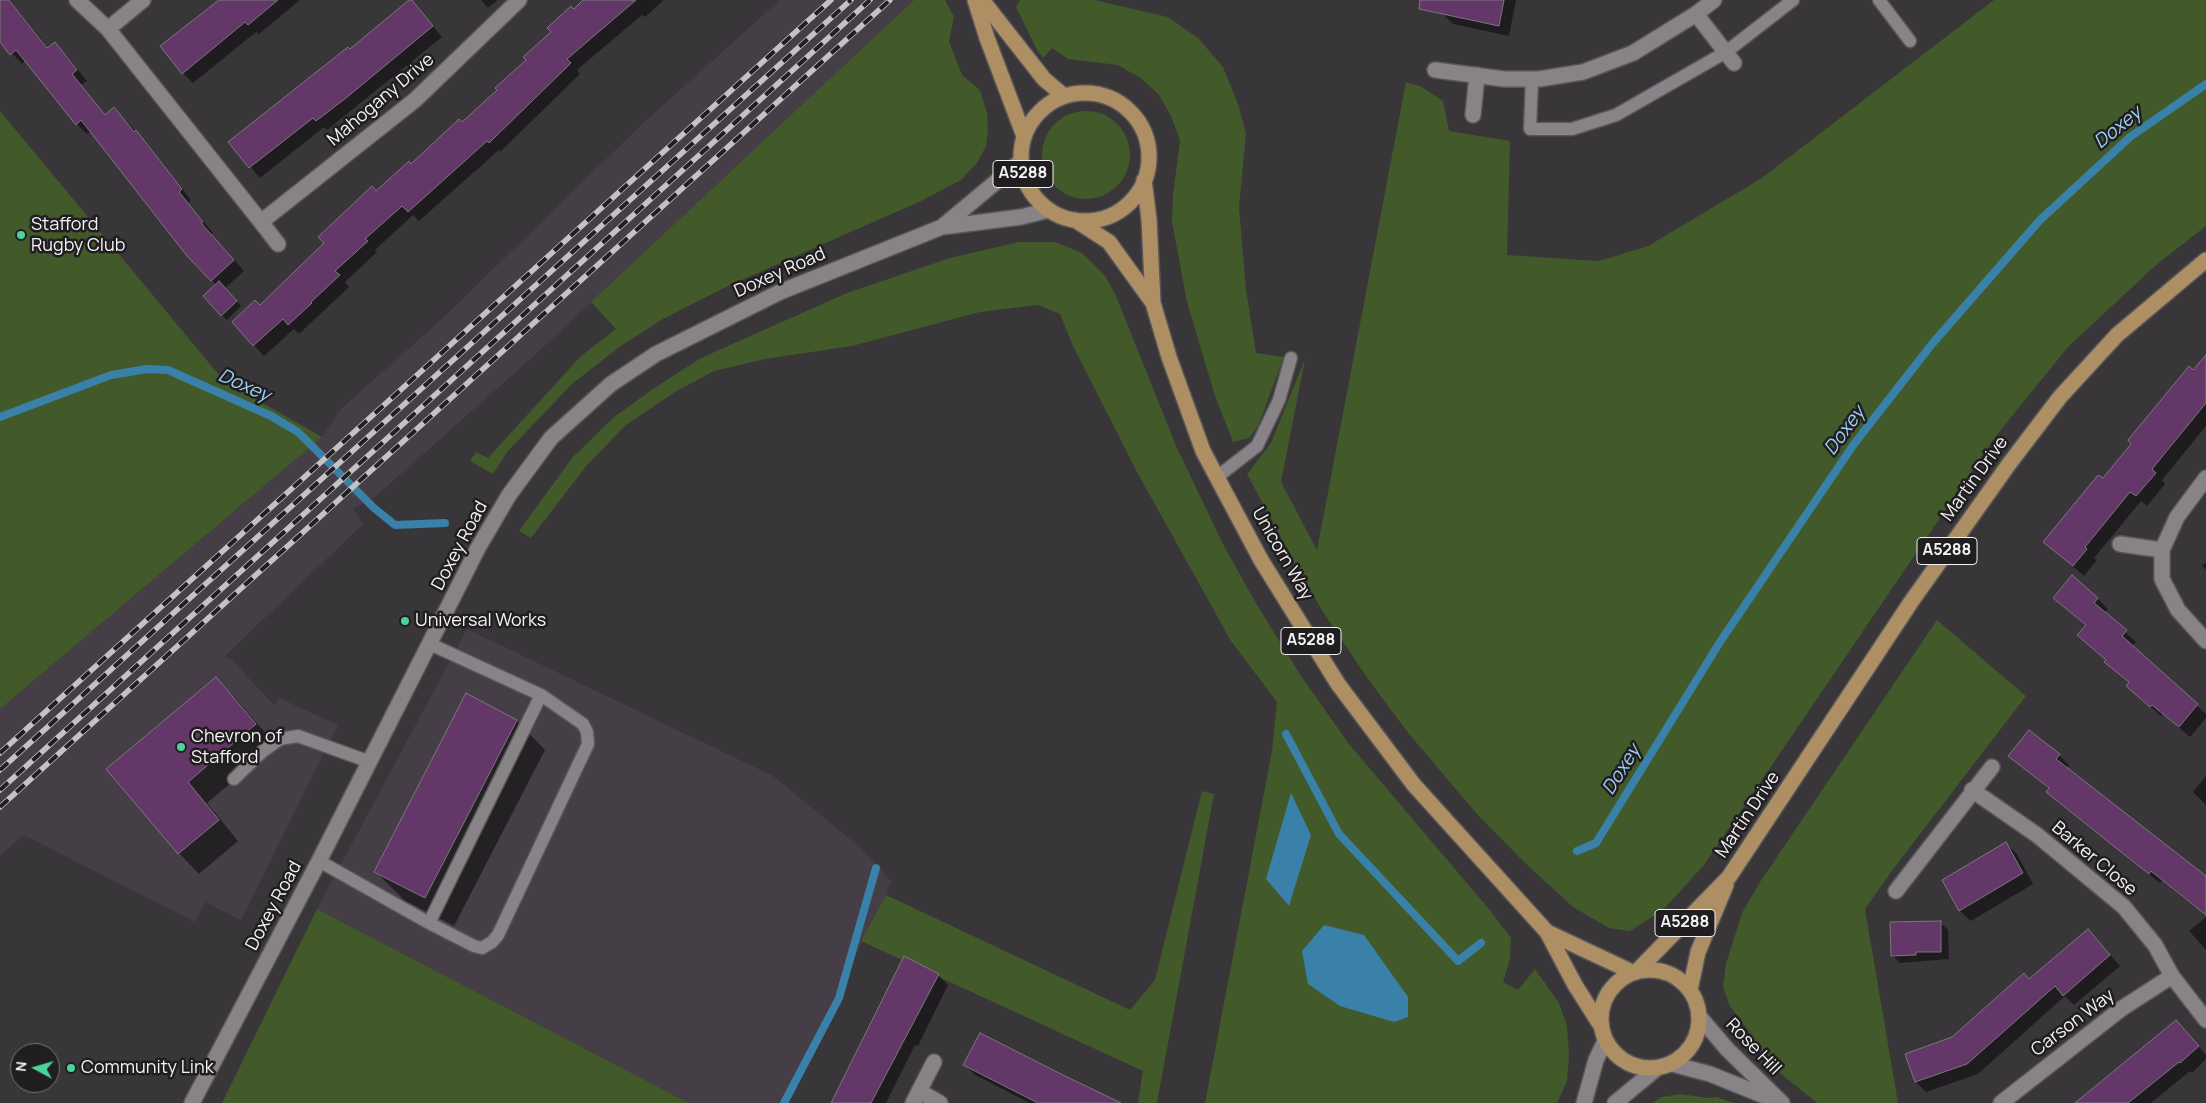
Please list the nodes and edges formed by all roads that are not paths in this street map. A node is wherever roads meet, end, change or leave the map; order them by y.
1 (77, 0) edge
2 (143, 0) edge
3 (519, 0) edge
4 (975, 0) edge
5 (982, 0) edge
6 (1714, 0) edge
7 (1793, 0) edge
8 (1879, 0) edge
9 (1696, 14) junction
10 (108, 29) junction
11 (1910, 41) dead end
12 (1730, 57) junction
13 (1435, 70) dead end
14 (1477, 75) junction
15 (1532, 79) junction
16 (1064, 96) junction
17 (1473, 115) dead end
18 (1024, 136) junction
19 (1021, 161) junction
20 (1144, 180) junction
21 (1049, 210) junction
22 (1074, 220) junction
23 (261, 222) junction
24 (942, 227) junction
25 (278, 244) dead end
26 (2206, 260) edge
27 (1153, 303) junction
28 (1292, 358) dead end
29 (1217, 477) junction
30 (2206, 478) edge
31 (2120, 544) dead end
32 (2162, 550) junction
33 (2206, 641) edge
34 (430, 644) junction
35 (541, 695) junction
36 (370, 762) junction
37 (1992, 767) dead end
38 (234, 779) dead end
39 (1972, 790) junction
40 (319, 861) junction
41 (1729, 877) junction
42 (1896, 891) dead end
43 (429, 923) junction
44 (1547, 932) junction
45 (1636, 970) junction
46 (2172, 976) junction
47 (1690, 990) junction
48 (1699, 1016) junction
49 (2206, 1020) edge
50 (1603, 1033) junction
51 (934, 1062) dead end
52 (1672, 1064) junction
53 (1656, 1069) junction
54 (916, 1097) edge
55 (192, 1103) edge
56 (940, 1103) edge
57 (1584, 1103) edge
58 (1614, 1103) edge
59 (1781, 1103) edge
60 (2000, 1103) edge

1 - 10 street
2 - 10 street
3 - 23 street, Mahogany Drive
4 - 18 main road, A5288
5 - 16 main road
6 - 9 street
7 - 12 lane
8 - 11 lane
9 - 12 street
9 - 15 street
10 - 23 street
12 - 15 lane
13 - 14 street
14 - 15 street
14 - 17 street
16 - 18 main road, A5288
16 - 20 main road, A5288
18 - 19 main road, A5288
19 - 21 main road, A5288
19 - 24 street, Doxey Road
20 - 22 main road, A5288
20 - 27 main road, Unicorn Way / A5288
21 - 22 main road, A5288
21 - 24 street, Doxey Road
22 - 27 main road, Unicorn Way / A5288
23 - 25 street
24 - 34 street, Doxey Road
26 - 41 main road, Martin Drive / A5288
27 - 29 main road, Unicorn Way / A5288
28 - 29 lane
29 - 44 main road, Unicorn Way / A5288
30 - 32 street
31 - 32 street
32 - 33 street
34 - 35 lane
34 - 36 street, Doxey Road
35 - 43 lane
35 - 43 lane
36 - 38 lane
36 - 40 street, Doxey Road
37 - 39 street
39 - 42 street
39 - 46 street, Barker Close
40 - 43 lane
40 - 55 street, Doxey Road
41 - 45 main road, Martin Drive / A5288
41 - 47 main road, Martin Drive / A5288
44 - 45 main road, Unicorn Way / A5288
44 - 50 main road, Unicorn Way / A5288
45 - 47 main road, A5288
45 - 50 main road, A5288
46 - 49 street, Barker Close
46 - 60 street, Carson Way
47 - 48 main road
48 - 52 main road, A5288
48 - 59 street, Rose Hill
50 - 53 main road, A5288
50 - 57 street
51 - 54 street
52 - 53 main road, A5288
52 - 59 street, Rose Hill
53 - 58 street
54 - 56 street

